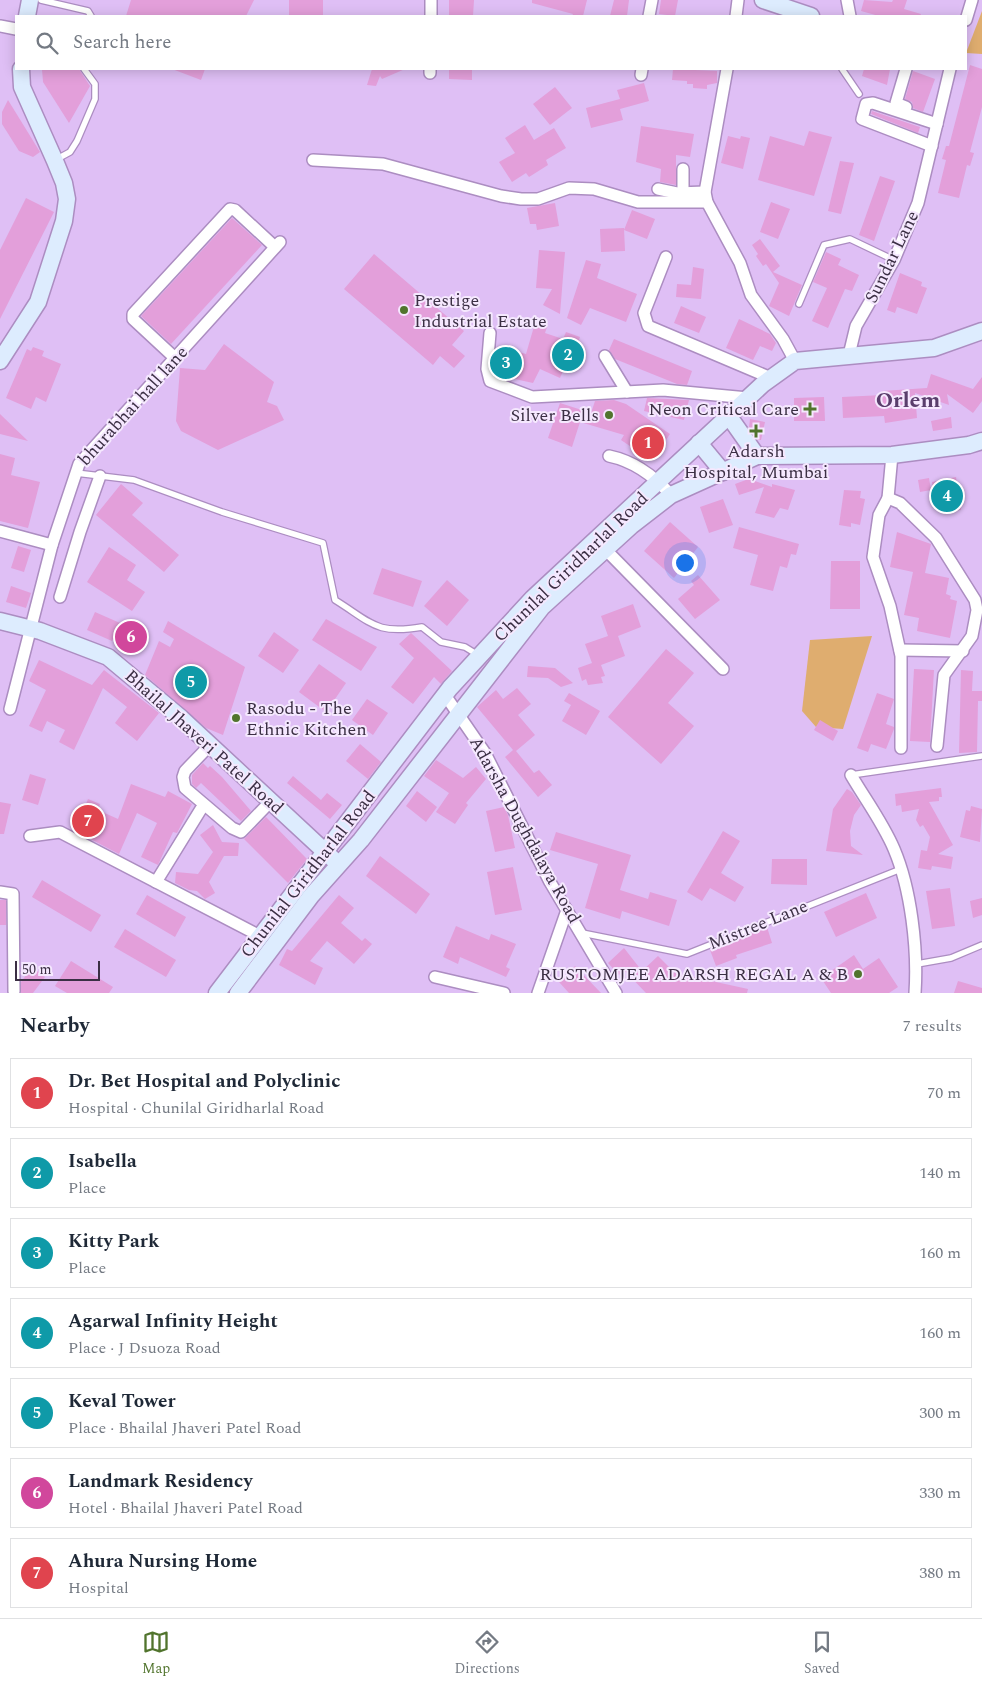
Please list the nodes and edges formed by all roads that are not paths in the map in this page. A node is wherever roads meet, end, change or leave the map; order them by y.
1 (30, 0) edge
2 (41, 0) edge
3 (431, 0) edge
4 (652, 0) edge
5 (738, 0) edge
6 (763, 0) edge
7 (847, 0) edge
8 (972, 0) edge
9 (27, 15) edge
10 (90, 15) edge
11 (431, 15) edge
12 (649, 15) edge
13 (736, 15) edge
14 (807, 15) edge
15 (850, 15) edge
16 (967, 17) edge
17 (0, 26) edge
18 (15, 29) edge
19 (21, 70) edge
20 (85, 70) edge
21 (727, 70) edge
22 (843, 70) edge
23 (906, 70) edge
24 (950, 70) edge
25 (858, 94) dead end
26 (938, 120) junction
27 (932, 146) junction
28 (55, 160) junction
29 (313, 160) dead end
30 (683, 169) dead end
31 (658, 189) dead end
32 (683, 192) junction
33 (706, 197) junction
34 (666, 257) dead end
35 (894, 260) junction
36 (798, 304) dead end
37 (982, 331) edge
38 (490, 333) dead end
39 (849, 355) junction
40 (605, 356) dead end
41 (175, 358) junction
42 (0, 361) edge
43 (795, 361) junction
44 (771, 378) junction
45 (627, 392) junction
46 (748, 398) junction
47 (728, 415) junction
48 (982, 441) edge
49 (699, 443) junction
50 (892, 455) junction
51 (609, 456) dead end
52 (756, 456) junction
53 (723, 472) junction
54 (74, 473) junction
55 (100, 476) junction
56 (659, 482) junction
57 (671, 495) junction
58 (888, 498) junction
59 (0, 531) edge
60 (52, 545) junction
61 (606, 550) junction
62 (60, 597) dead end
63 (0, 621) edge
64 (31, 629) junction
65 (900, 650) junction
66 (963, 651) junction
67 (480, 656) junction
68 (722, 669) dead end
69 (445, 695) junction
70 (10, 709) dead end
71 (458, 712) junction
72 (210, 745) junction
73 (937, 746) dead end
74 (901, 748) dead end
75 (982, 756) edge
76 (851, 775) joint
77 (271, 801) junction
78 (201, 809) dead end
79 (30, 836) dead end
80 (326, 852) junction
81 (339, 865) junction
82 (901, 869) junction
83 (156, 882) junction
84 (0, 892) edge
85 (567, 910) junction
86 (582, 933) junction
87 (260, 936) junction
88 (982, 945) edge
89 (917, 964) junction
90 (435, 977) dead end
91 (14, 991) dead end
92 (217, 993) edge
93 (238, 993) edge
94 (504, 993) edge
95 (538, 993) edge
96 (616, 993) edge
97 (915, 993) edge

1 - 9 main road
2 - 10 lane
3 - 11 street
4 - 12 street
5 - 13 street
6 - 14 main road
7 - 15 street
8 - 16 street
17 - 18 street
19 - 28 main road
20 - 28 lane
21 - 33 street
22 - 25 lane
23 - 26 street
24 - 26 street, Sundar Lane
26 - 27 street, Sundar Lane
26 - 27 street
27 - 35 street, Sundar Lane
28 - 42 main road
29 - 33 street
30 - 32 street
31 - 32 street
32 - 33 street
33 - 43 street
34 - 44 street
35 - 36 lane
35 - 39 street, Sundar Lane
37 - 39 main road, Chunilal Giridharlal Road
38 - 45 street
39 - 43 main road, Chunilal Giridharlal Road
40 - 45 street
41 - 41 street, bhurabhai hall lane
41 - 54 street, bhurabhai hall lane
43 - 44 main road, Chunilal Giridharlal Road
44 - 46 main road, Chunilal Giridharlal Road
45 - 46 street
46 - 47 main road, Chunilal Giridharlal Road
47 - 49 main road, Chunilal Giridharlal Road
47 - 52 main road
48 - 50 main road
49 - 53 main road
49 - 56 main road, Chunilal Giridharlal Road
50 - 52 main road
50 - 58 street
51 - 56 street
52 - 53 main road, Chunilal Giridharlal Road
53 - 57 main road, Chunilal Giridharlal Road
54 - 55 lane
54 - 60 street, bhurabhai hall lane
55 - 62 street
55 - 67 lane
56 - 57 street
56 - 67 main road, Chunilal Giridharlal Road
57 - 61 main road, Chunilal Giridharlal Road
58 - 65 street
58 - 66 street
59 - 60 street
60 - 64 street, bhurabhai hall lane
61 - 68 street
61 - 71 main road, Chunilal Giridharlal Road
63 - 64 main road, Bhailal Jhaveri Patel Road
64 - 70 street, bhurabhai hall lane
64 - 72 main road, Bhailal Jhaveri Patel Road
65 - 66 street
65 - 74 street
66 - 73 street
67 - 69 main road, Chunilal Giridharlal Road
69 - 71 street, Adarsha Dughdalaya Road
69 - 80 main road, Chunilal Giridharlal Road
71 - 81 main road, Chunilal Giridharlal Road
71 - 85 street, Adarsha Dughdalaya Road
72 - 77 main road, Bhailal Jhaveri Patel Road
72 - 77 street
75 - 76 lane
76 - 82 street
77 - 80 main road, Bhailal Jhaveri Patel Road
78 - 83 street
79 - 83 street
80 - 81 main road, Bhailal Jhaveri Patel Road
80 - 87 main road, Chunilal Giridharlal Road
81 - 93 main road, Chunilal Giridharlal Road
82 - 86 lane, Mistree Lane
82 - 89 street
83 - 87 street
84 - 91 street
85 - 86 street, Adarsha Dughdalaya Road
85 - 95 street
86 - 96 street, Adarsha Dughdalaya Road
87 - 92 main road, Chunilal Giridharlal Road
88 - 89 lane
89 - 97 street
90 - 94 street

